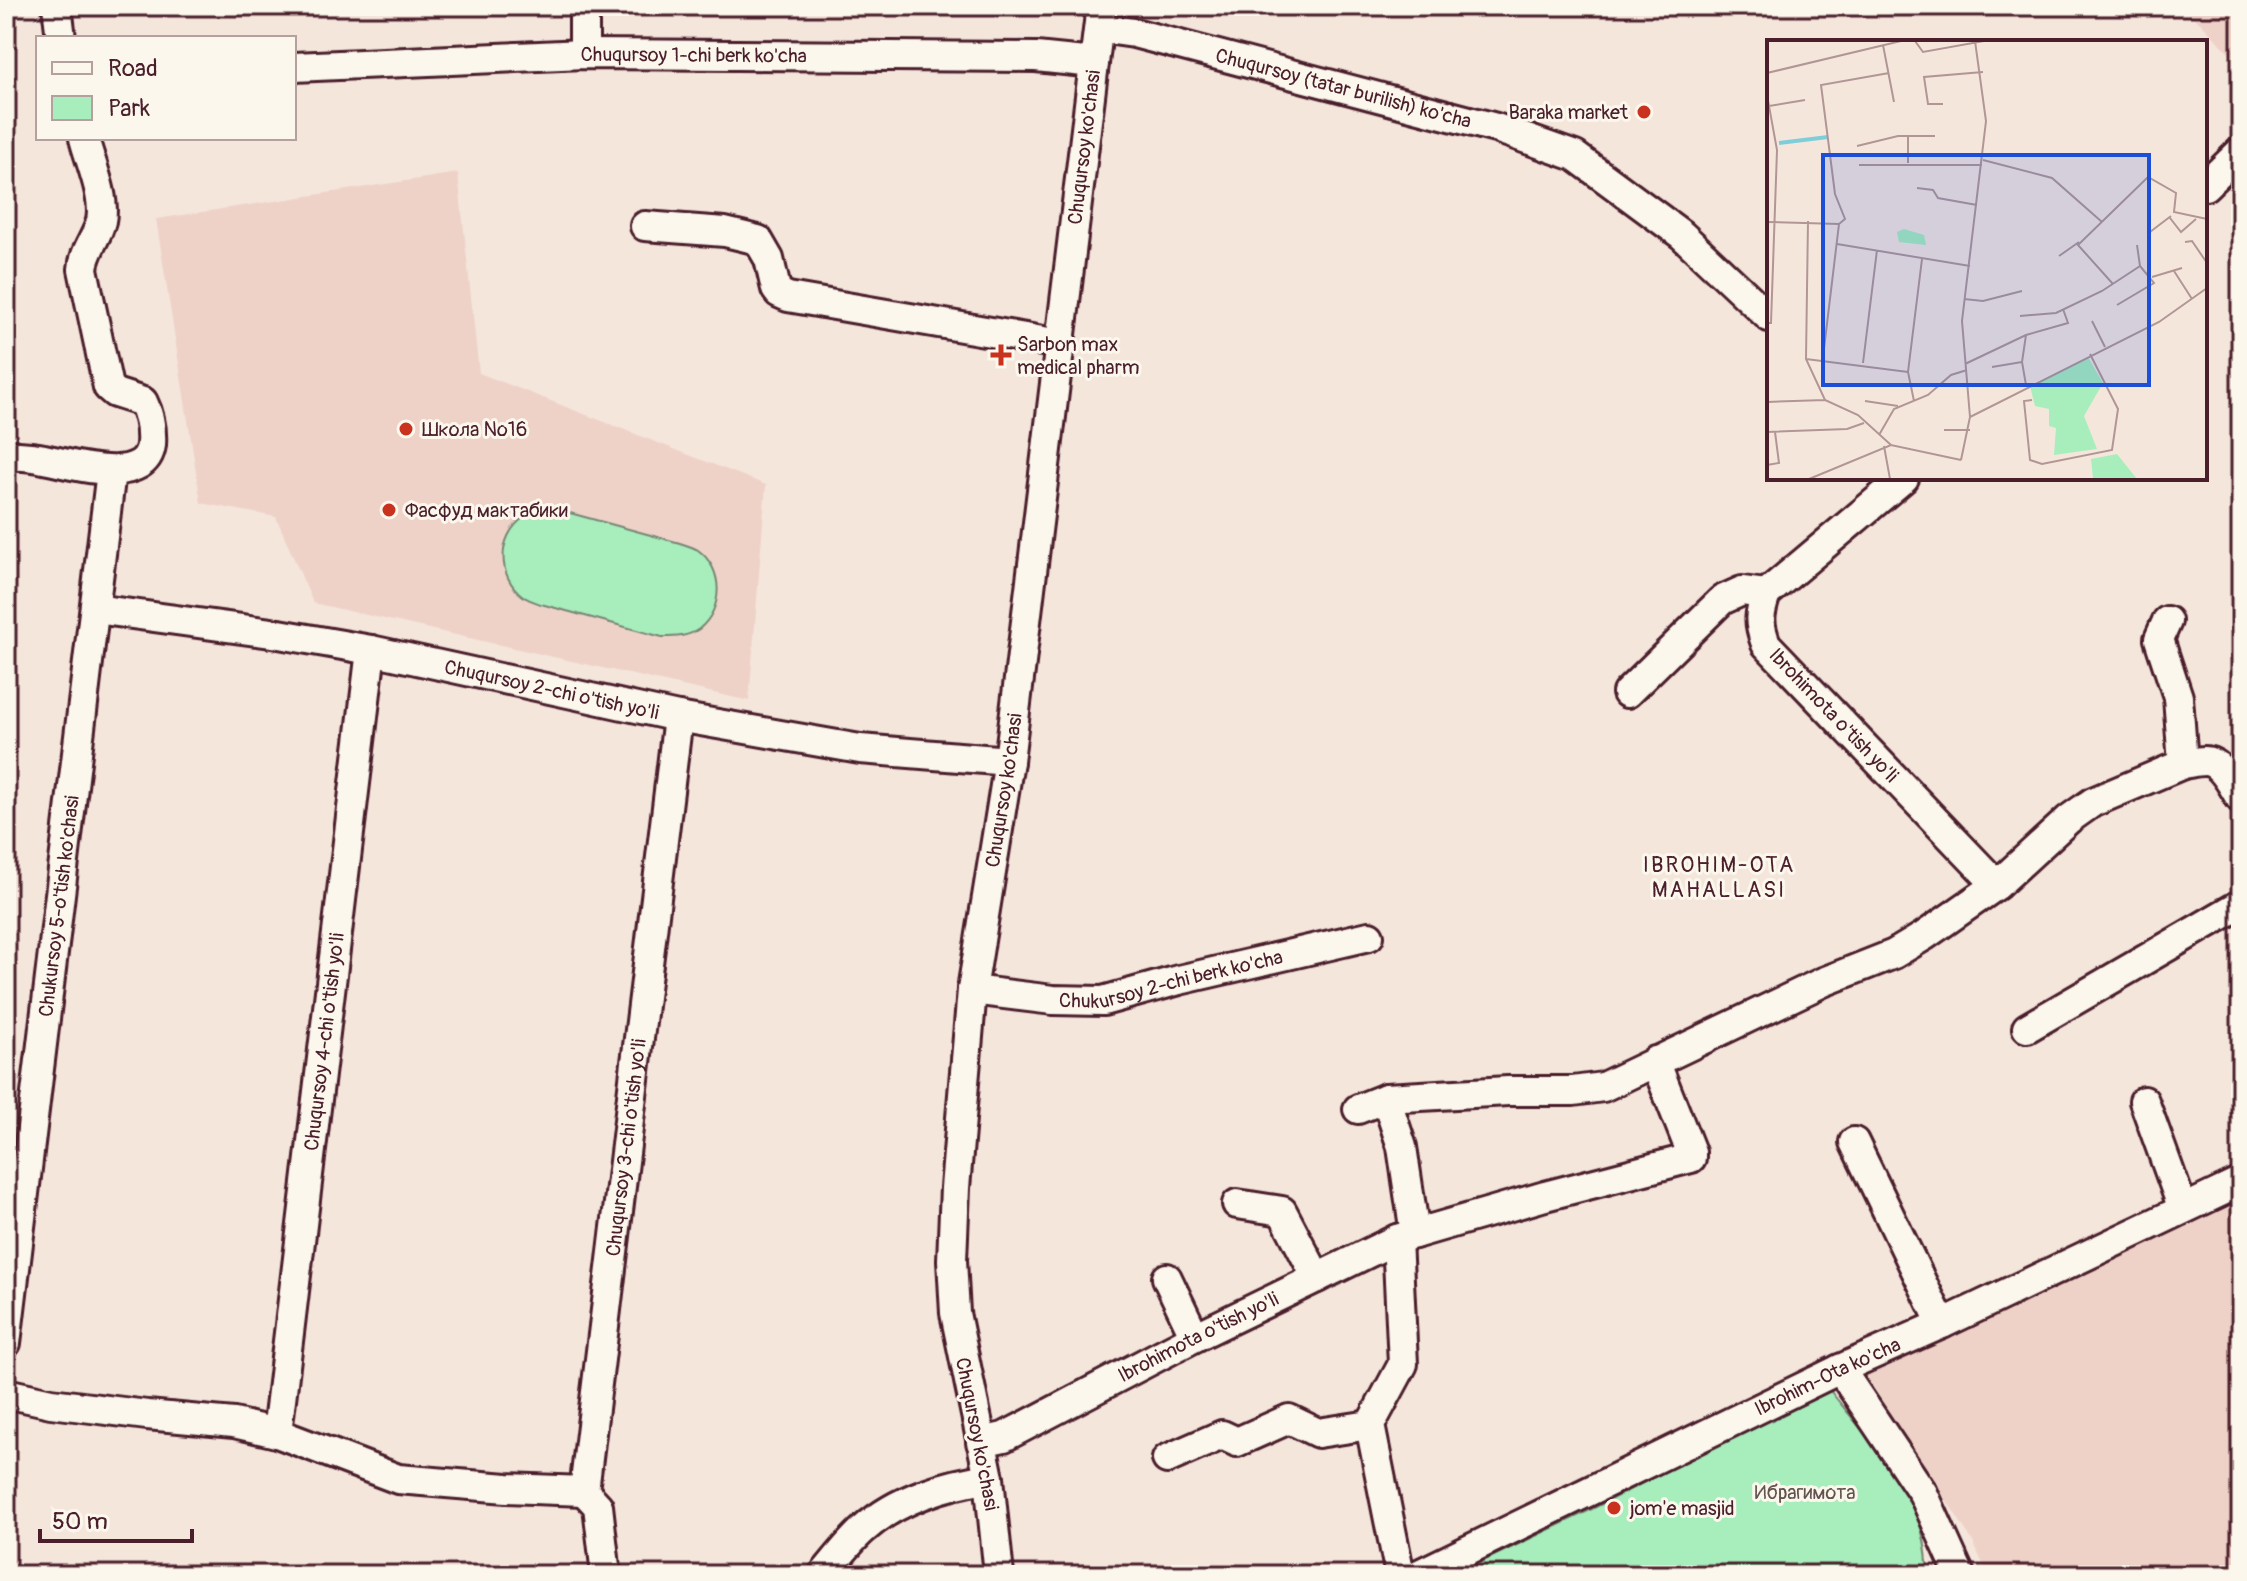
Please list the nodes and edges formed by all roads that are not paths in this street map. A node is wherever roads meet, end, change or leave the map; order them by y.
1 (57, 6) edge
2 (584, 6) edge
3 (1100, 17) edge
4 (61, 36) edge
5 (584, 54) junction
6 (1094, 63) junction
7 (296, 67) edge
8 (85, 140) edge
9 (2241, 151) edge
10 (2207, 184) edge
11 (645, 226) dead end
12 (1767, 315) edge
13 (1060, 344) junction
14 (6, 455) edge
15 (111, 471) junction
16 (1902, 480) edge
17 (1766, 594) junction
18 (95, 609) junction
19 (2167, 621) dead end
20 (371, 650) junction
21 (1627, 693) dead end
22 (678, 717) junction
23 (1009, 761) junction
24 (2183, 764) junction
25 (2241, 799) edge
26 (1997, 885) junction
27 (2241, 904) edge
28 (1369, 936) dead end
29 (972, 990) junction
30 (2027, 1028) dead end
31 (1655, 1061) junction
32 (1386, 1098) junction
33 (2144, 1101) dead end
34 (1358, 1109) dead end
35 (1854, 1142) dead end
36 (2241, 1182) edge
37 (1237, 1204) dead end
38 (2183, 1209) junction
39 (1406, 1236) junction
40 (1167, 1278) dead end
41 (1317, 1278) junction
42 (1942, 1324) junction
43 (1195, 1337) junction
44 (6, 1343) edge
45 (1840, 1369) junction
46 (6, 1393) edge
47 (1370, 1425) junction
48 (277, 1433) junction
49 (981, 1442) junction
50 (1167, 1459) dead end
51 (989, 1478) junction
52 (584, 1491) junction
53 (606, 1575) edge
54 (823, 1575) edge
55 (999, 1575) edge
56 (1400, 1575) edge
57 (1417, 1575) edge
58 (1960, 1575) edge

1 - 4 street
2 - 5 street
3 - 6 street, Chuqursoy ko'chasi
3 - 12 street, Chuqursoy (tatar burilish) ko'cha
5 - 6 street, Chuqursoy 1-chi berk ko'cha
5 - 7 street, Chuqursoy 1-chi berk ko'cha
6 - 13 street, Chuqursoy ko'chasi
8 - 15 street
9 - 10 street
11 - 13 street
13 - 23 street, Chuqursoy ko'chasi
14 - 15 street
15 - 18 street, Chukursoy 5-o'tish ko'chasi
16 - 17 street
17 - 21 street
17 - 26 street, Ibrohimota o'tish yo'li
18 - 20 street, Chuqursoy 2-chi o'tish yo'li
18 - 44 street, Chukursoy 5-o'tish ko'chasi
19 - 24 street
20 - 22 street, Chuqursoy 2-chi o'tish yo'li
20 - 48 street, Chuqursoy 4-chi o'tish yo'li
22 - 23 street, Chuqursoy 2-chi o'tish yo'li
22 - 52 street, Chuqursoy 3-chi o'tish yo'li
23 - 29 street, Chuqursoy ko'chasi
24 - 25 street
24 - 26 street
26 - 31 street
27 - 30 street
28 - 29 street, Chukursoy 2-chi berk ko'cha
29 - 49 street, Chuqursoy ko'chasi
31 - 32 street
31 - 39 street, Ibrohimota o'tish yo'li
32 - 34 street
32 - 39 street
33 - 38 street
35 - 42 street
36 - 38 street, Ibrohim-Ota ko'cha
37 - 41 street
38 - 42 street, Ibrohim-Ota ko'cha
39 - 41 street, Ibrohimota o'tish yo'li
39 - 47 street
40 - 43 street
41 - 43 street, Ibrohimota o'tish yo'li
42 - 45 street, Ibrohim-Ota ko'cha
43 - 49 street, Ibrohimota o'tish yo'li
45 - 57 street, Ibrohim-Ota ko'cha
45 - 58 street
46 - 48 street
47 - 50 street
47 - 56 street
48 - 52 street
49 - 51 street, Chuqursoy ko'chasi
51 - 54 street
51 - 55 street, Chuqursoy ko'chasi
52 - 53 street

